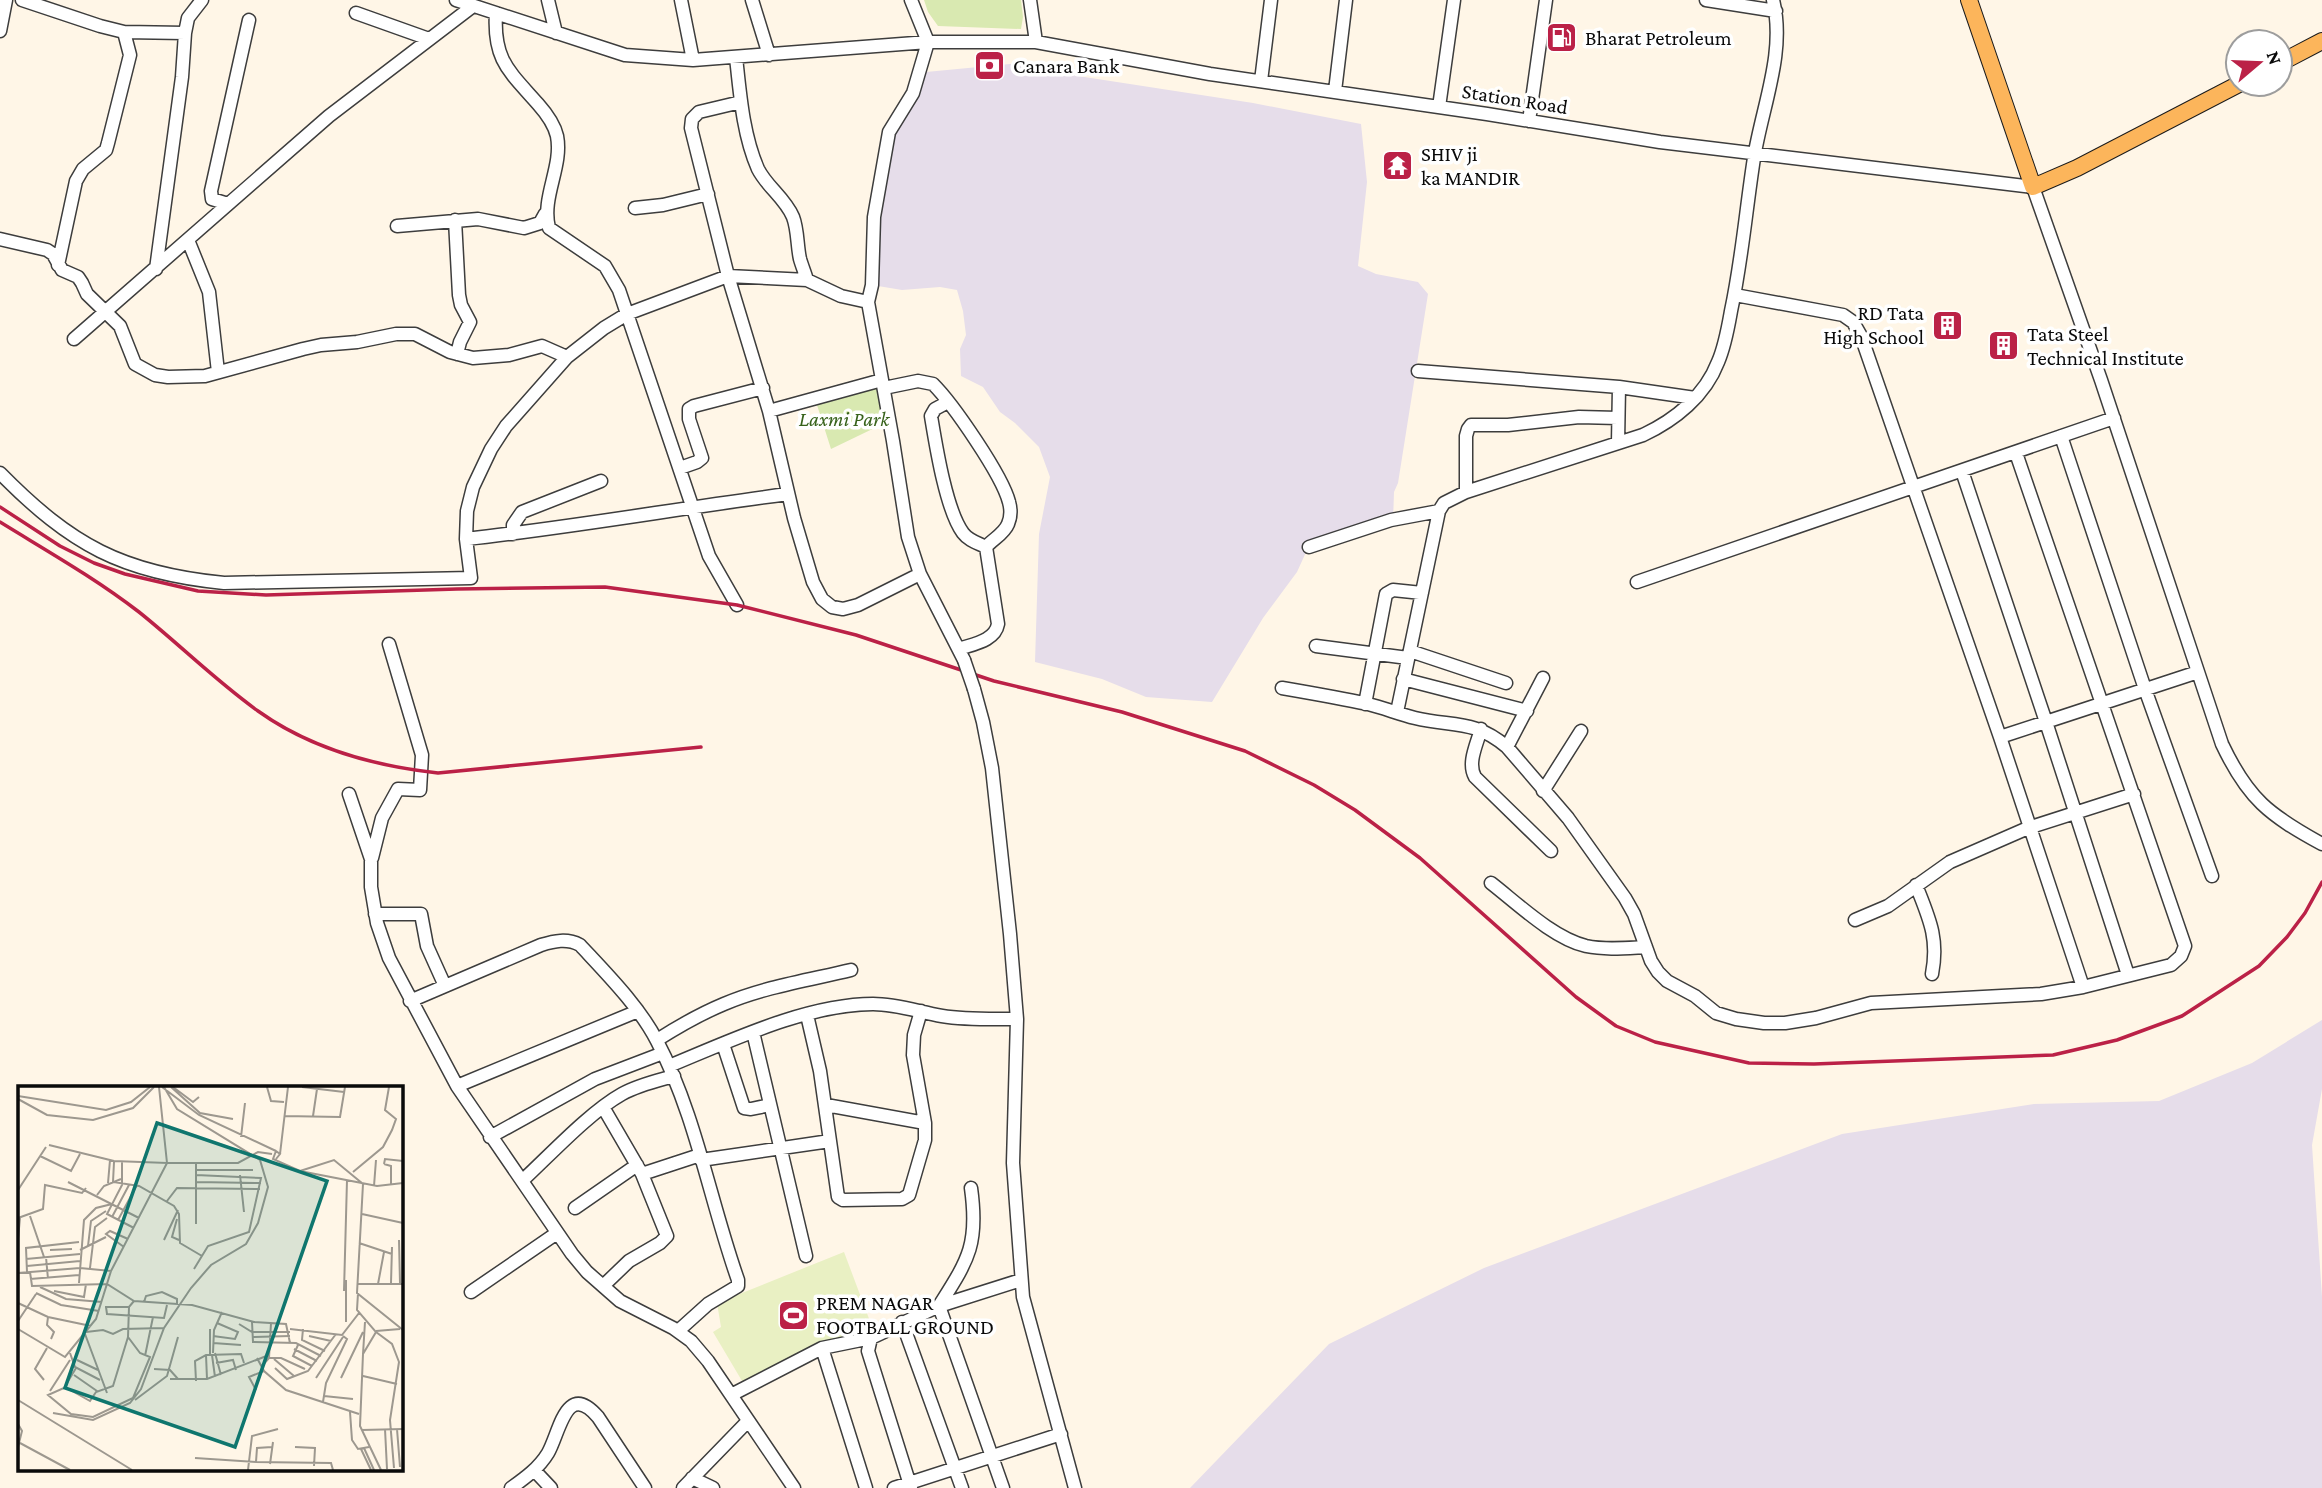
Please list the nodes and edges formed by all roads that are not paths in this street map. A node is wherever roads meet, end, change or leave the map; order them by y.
1 (6, 0) edge
2 (22, 0) edge
3 (202, 0) edge
4 (456, 0) edge
5 (548, 0) edge
6 (681, 0) edge
7 (752, 0) edge
8 (911, 0) edge
9 (1030, 0) edge
10 (1271, 0) edge
11 (1346, 0) edge
12 (1454, 0) edge
13 (1546, 0) edge
14 (1706, 0) edge
15 (1969, 0) edge
16 (473, 6) junction
17 (1774, 6) edge
18 (356, 13) dead end
19 (496, 13) junction
20 (249, 20) dead end
21 (0, 31) edge
22 (124, 32) junction
23 (184, 33) junction
24 (556, 33) junction
25 (429, 39) junction
26 (2322, 41) edge
27 (928, 42) junction
28 (1036, 42) junction
29 (769, 55) junction
30 (2294, 56) edge
31 (736, 57) junction
32 (693, 60) junction
33 (1261, 81) junction
34 (1335, 91) junction
35 (2224, 92) edge
36 (741, 102) junction
37 (1439, 107) junction
38 (1529, 121) junction
39 (1755, 155) junction
40 (2033, 187) junction
41 (708, 194) junction
42 (228, 204) junction
43 (635, 208) dead end
44 (545, 214) junction
45 (455, 220) junction
46 (397, 226) dead end
47 (0, 239) edge
48 (188, 240) junction
49 (58, 265) junction
50 (156, 269) junction
51 (727, 276) junction
52 (807, 280) junction
53 (1735, 295) junction
54 (868, 303) junction
55 (106, 312) junction
56 (626, 314) junction
57 (74, 339) dead end
58 (457, 354) junction
59 (567, 357) junction
60 (1418, 371) dead end
61 (218, 372) junction
62 (883, 384) junction
63 (763, 387) junction
64 (1619, 387) junction
65 (1695, 398) junction
66 (948, 402) junction
67 (769, 411) junction
68 (1618, 418) junction
69 (2114, 418) junction
70 (2061, 436) junction
71 (1618, 443) junction
72 (2017, 453) junction
73 (680, 468) junction
74 (1962, 471) junction
75 (0, 473) edge
76 (601, 481) dead end
77 (1914, 487) junction
78 (1466, 492) junction
79 (788, 494) junction
80 (693, 506) junction
81 (1439, 511) junction
82 (513, 534) junction
83 (466, 539) junction
84 (986, 547) junction
85 (1309, 547) dead end
86 (920, 574) junction
87 (1637, 582) dead end
88 (1422, 593) junction
89 (737, 605) dead end
90 (389, 644) dead end
91 (1316, 646) dead end
92 (1373, 654) junction
93 (961, 655) junction
94 (1409, 655) junction
95 (2198, 671) junction
96 (1404, 678) junction
97 (1543, 678) dead end
98 (1506, 683) dead end
99 (1282, 688) dead end
100 (2146, 689) junction
101 (2103, 703) junction
102 (1365, 704) junction
103 (1527, 711) junction
104 (1397, 712) junction
105 (2046, 722) junction
106 (1481, 729) junction
107 (1581, 731) dead end
108 (2000, 737) junction
109 (1507, 747) junction
110 (1543, 791) junction
111 (349, 794) dead end
112 (2134, 794) junction
113 (2075, 812) junction
114 (2028, 828) junction
115 (2322, 844) edge
116 (1551, 852) dead end
117 (371, 859) junction
118 (2212, 876) dead end
119 (1491, 883) dead end
120 (1916, 886) junction
121 (375, 914) junction
122 (1855, 920) dead end
123 (1646, 947) junction
124 (851, 970) dead end
125 (1932, 974) dead end
126 (2128, 975) junction
127 (444, 986) junction
128 (2083, 987) junction
129 (410, 1001) junction
130 (638, 1011) junction
131 (920, 1011) junction
132 (807, 1015) junction
133 (1017, 1019) junction
134 (753, 1032) junction
135 (657, 1040) junction
136 (723, 1044) junction
137 (663, 1053) junction
138 (671, 1071) junction
139 (457, 1086) junction
140 (771, 1105) junction
141 (826, 1105) junction
142 (603, 1107) junction
143 (925, 1122) junction
144 (490, 1137) junction
145 (830, 1141) junction
146 (781, 1147) junction
147 (700, 1157) junction
148 (639, 1170) junction
149 (523, 1180) junction
150 (971, 1188) dead end
151 (575, 1208) dead end
152 (557, 1233) junction
153 (806, 1256) dead end
154 (1021, 1280) junction
155 (603, 1286) junction
156 (471, 1292) dead end
157 (939, 1306) junction
158 (902, 1322) junction
159 (678, 1332) junction
160 (871, 1338) junction
161 (822, 1348) junction
162 (731, 1395) junction
163 (748, 1421) junction
164 (1061, 1434) junction
165 (992, 1457) junction
166 (954, 1467) junction
167 (534, 1470) junction
168 (688, 1483) edge
169 (910, 1486) edge
170 (511, 1488) edge
171 (551, 1488) edge
172 (645, 1488) edge
173 (713, 1488) edge
174 (794, 1488) edge
175 (866, 1488) edge
176 (894, 1488) edge
177 (962, 1488) edge
178 (1003, 1488) edge
179 (1075, 1488) edge

1 - 21 street
2 - 22 street
3 - 23 street
4 - 16 street, Station Road
5 - 24 street
6 - 32 street
7 - 29 street
8 - 27 street
9 - 28 street
10 - 33 street
11 - 34 street
12 - 37 street
13 - 38 street
14 - 17 street
15 - 40 main road
16 - 19 street, Station Road
16 - 25 street
17 - 39 street
18 - 25 street
19 - 24 street, Station Road
19 - 44 street
20 - 42 street
22 - 23 street
22 - 49 street
23 - 50 street
24 - 32 street, Station Road
25 - 42 street
26 - 30 main road
27 - 28 street, Station Road
27 - 29 street, Station Road
27 - 54 street
28 - 33 street, Station Road
29 - 31 street, Station Road
31 - 32 street, Station Road
31 - 36 street
33 - 34 street, Station Road
34 - 37 street, Station Road
35 - 40 main road
36 - 41 street
36 - 52 street
37 - 38 street, Station Road
38 - 39 street, Station Road
39 - 40 street, Station Road
39 - 53 street
40 - 69 street
41 - 43 street
41 - 51 street
42 - 48 street
44 - 45 street
44 - 56 street
45 - 46 street
45 - 58 street
47 - 49 street
48 - 50 street
48 - 61 street
49 - 55 street
50 - 55 street
51 - 52 street
51 - 56 street
51 - 63 street
52 - 54 street
53 - 65 street
53 - 77 street
54 - 62 street
55 - 57 street
55 - 61 street
56 - 59 street
56 - 73 street
58 - 59 street
58 - 61 street
59 - 83 street
60 - 64 street
62 - 66 street
62 - 67 street
62 - 86 street
63 - 67 street
63 - 73 street
64 - 65 street
64 - 68 street
65 - 71 street
66 - 84 street
66 - 84 street
67 - 79 street
68 - 71 street
68 - 78 street
69 - 70 street
69 - 95 street
70 - 72 street
70 - 100 street
71 - 78 street
72 - 74 street
72 - 101 street
73 - 80 street
74 - 77 street
74 - 105 street
75 - 83 street
76 - 82 street
77 - 87 street
77 - 108 street
78 - 81 street
79 - 80 street
79 - 86 street
80 - 82 street
80 - 89 street
81 - 85 street
81 - 88 street
82 - 83 street
84 - 93 street
86 - 93 street
88 - 92 street
88 - 94 street
90 - 117 street
91 - 92 street
92 - 94 street
92 - 102 street
93 - 133 street, bridge
94 - 96 street
94 - 98 street
95 - 100 street
95 - 115 street
96 - 103 street
96 - 104 street
97 - 103 street
99 - 102 street
100 - 101 street
100 - 118 street
101 - 105 street
101 - 112 street
102 - 104 street
103 - 109 street
104 - 106 street
105 - 108 street
105 - 113 street
106 - 109 street
106 - 116 street
107 - 110 street
108 - 114 street
109 - 110 street
110 - 123 street
111 - 117 street
112 - 113 street
112 - 126 street
113 - 114 street
113 - 126 street
114 - 120 street
114 - 128 street
117 - 121 street
119 - 123 street
120 - 122 street
120 - 125 street
121 - 127 street
121 - 129 street
123 - 128 street
124 - 135 street
126 - 128 street
127 - 129 street
127 - 130 street
129 - 139 street
130 - 135 street
130 - 139 street
131 - 132 street
131 - 133 street
131 - 143 street
132 - 134 street
132 - 141 street
133 - 154 street
134 - 136 street
134 - 140 street
135 - 137 street
136 - 138 street
136 - 140 street
137 - 138 street
137 - 144 street
138 - 142 street
138 - 147 street
139 - 144 street
140 - 146 street
141 - 143 street
141 - 145 street
142 - 148 street
142 - 149 street
143 - 145 street
144 - 149 street
145 - 146 street
146 - 147 street
146 - 153 street
147 - 148 street
147 - 159 street
148 - 151 street
148 - 155 street
149 - 152 street
150 - 157 street
152 - 155 street
152 - 156 street
154 - 157 street
154 - 164 street
155 - 159 street
157 - 158 street
157 - 165 street
158 - 160 street
158 - 166 street
159 - 162 street
160 - 161 street
160 - 169 street
161 - 162 street
161 - 175 street
162 - 163 street
163 - 168 street
163 - 174 street
164 - 165 street
164 - 179 street
165 - 166 street
165 - 178 street
166 - 169 street
166 - 177 street
167 - 170 street
167 - 171 street
167 - 172 street
168 - 173 street
169 - 176 street

